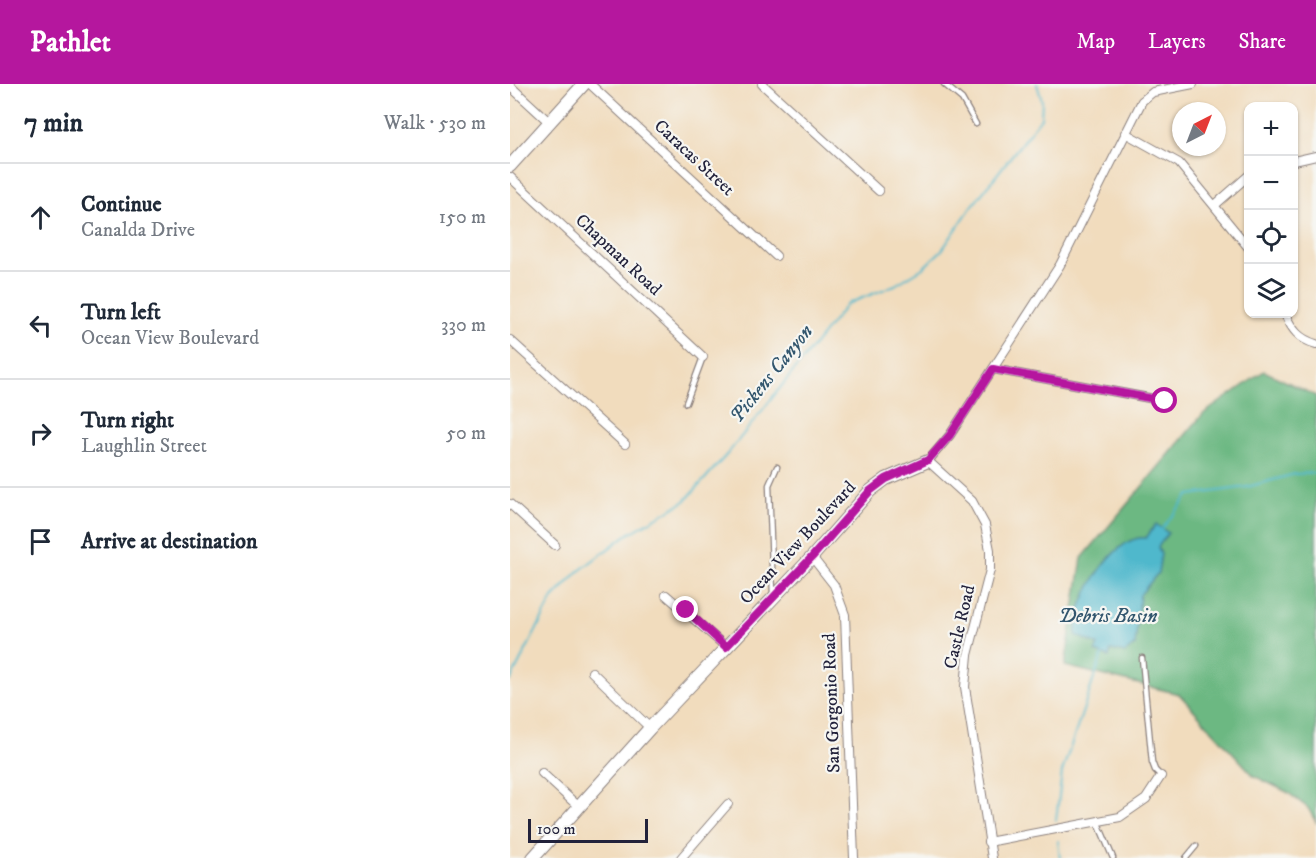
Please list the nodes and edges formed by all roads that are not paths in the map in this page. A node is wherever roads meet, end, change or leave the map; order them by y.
1 (584, 84) edge
2 (590, 84) edge
3 (762, 84) edge
4 (944, 84) edge
5 (1193, 84) edge
6 (510, 86) edge
7 (549, 122) junction
8 (976, 124) dead end
9 (1125, 133) junction
10 (1316, 156) edge
11 (1298, 160) edge
12 (510, 166) edge
13 (510, 177) edge
14 (1244, 180) edge
15 (879, 191) dead end
16 (1215, 205) junction
17 (1244, 242) edge
18 (776, 256) dead end
19 (1287, 318) edge
20 (510, 340) edge
21 (1316, 344) edge
22 (704, 357) joint
23 (993, 369) junction
24 (1165, 401) dead end
25 (686, 403) dead end
26 (625, 444) dead end
27 (928, 460) junction
28 (777, 467) dead end
29 (510, 504) edge
30 (555, 545) dead end
31 (812, 557) junction
32 (666, 595) dead end
33 (773, 599) junction
34 (726, 647) junction
35 (1142, 658) dead end
36 (592, 672) dead end
37 (650, 728) junction
38 (542, 773) dead end
39 (1161, 776) joint
40 (728, 804) dead end
41 (579, 807) junction
42 (1098, 823) junction
43 (988, 842) junction
44 (1196, 846) dead end
45 (533, 858) edge
46 (681, 858) edge
47 (854, 858) edge
48 (992, 858) edge
49 (1113, 858) edge
50 (1186, 858) edge

1 - 7 street
2 - 18 street, Caracas Street
3 - 15 street
4 - 8 lane
5 - 9 street, Ocean View Boulevard
6 - 7 street
7 - 12 street
9 - 16 street
9 - 23 street, Ocean View Boulevard
10 - 11 street
13 - 22 street, Chapman Road
14 - 16 street
16 - 17 street
19 - 21 street
20 - 26 street
22 - 25 lane
23 - 24 street
23 - 27 street, Ocean View Boulevard
27 - 31 street, Ocean View Boulevard
27 - 43 street, Castle Road
28 - 33 lane
29 - 30 street
31 - 33 street, Ocean View Boulevard
31 - 47 street, San Gorgonio Road
32 - 34 street
33 - 34 street, Ocean View Boulevard
34 - 37 street, Ocean View Boulevard
35 - 39 lane
36 - 37 street
37 - 41 street, Ocean View Boulevard
38 - 41 street
39 - 42 street
40 - 46 street
41 - 45 street, Ocean View Boulevard
42 - 43 street
42 - 49 lane
43 - 48 street, Castle Road
44 - 50 lane

